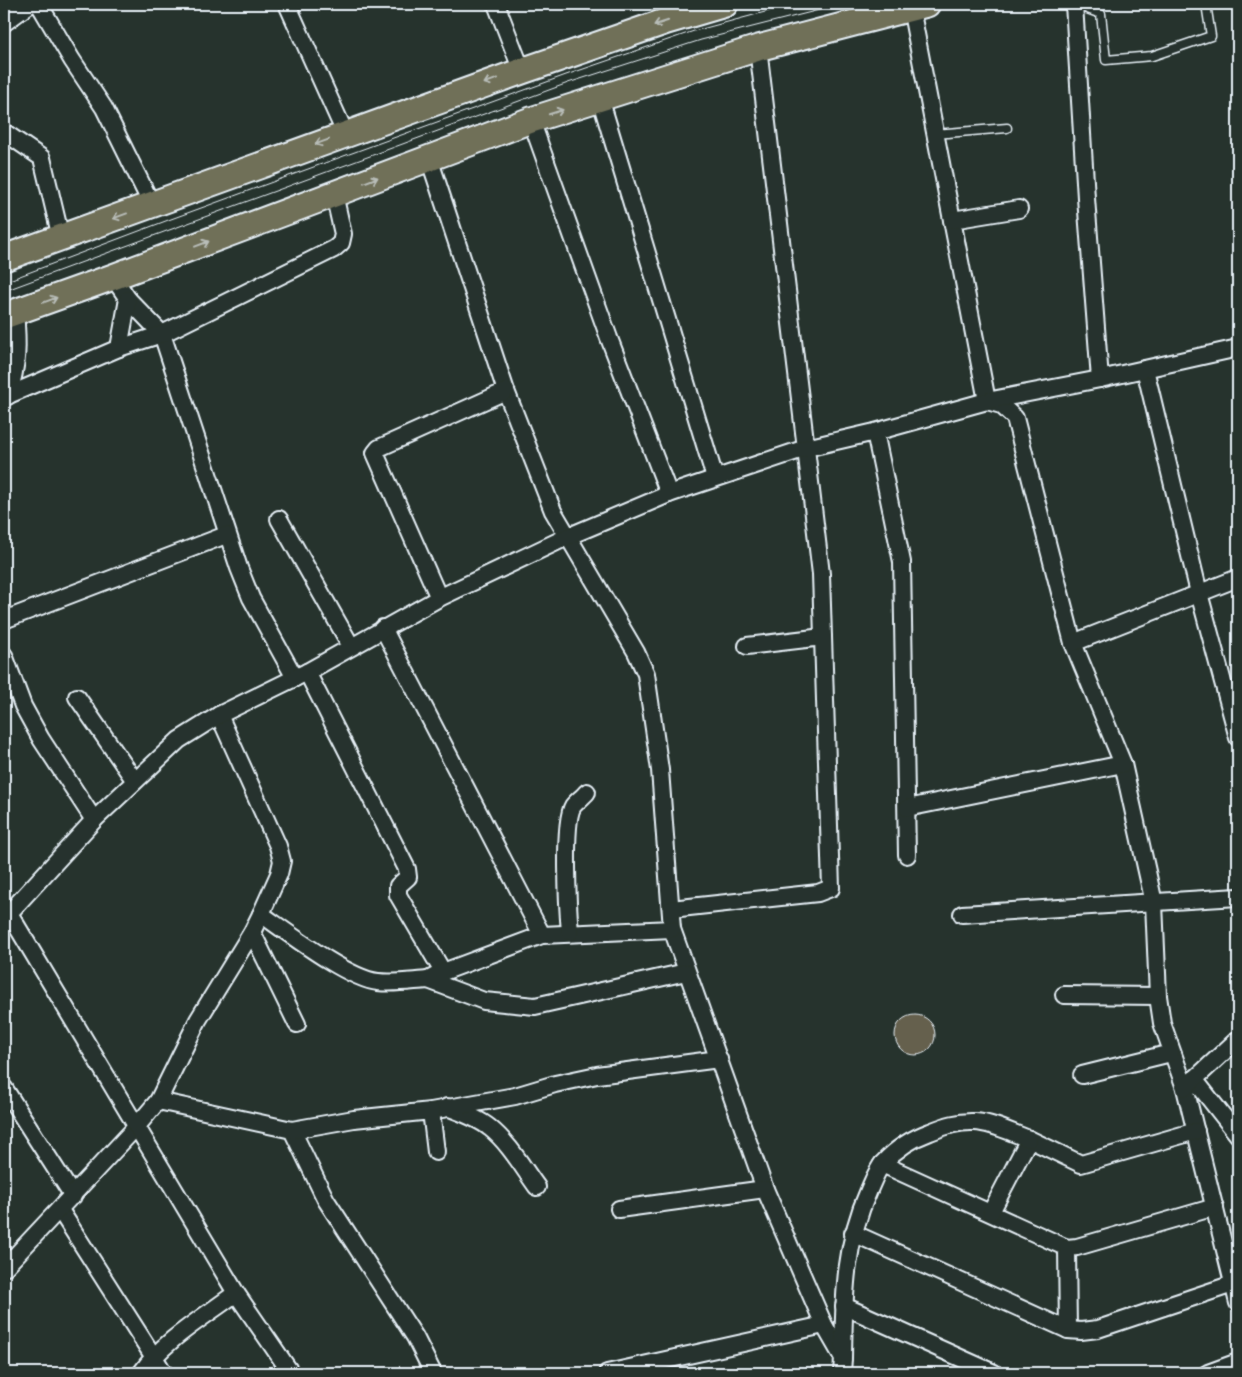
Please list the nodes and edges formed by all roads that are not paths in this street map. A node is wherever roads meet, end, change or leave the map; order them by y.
1 (30, 4) edge
2 (39, 4) edge
3 (287, 4) edge
4 (496, 4) edge
5 (721, 4) edge
6 (1074, 4) edge
7 (1206, 4) edge
8 (919, 6) edge
9 (4, 23) edge
10 (758, 48) junction
11 (522, 70) junction
12 (600, 98) junction
13 (531, 120) junction
14 (1007, 128) dead end
15 (4, 132) edge
16 (345, 133) junction
17 (935, 134) junction
18 (429, 158) junction
19 (334, 194) junction
20 (152, 205) junction
21 (1020, 209) dead end
22 (952, 220) junction
23 (61, 238) junction
24 (4, 258) edge
25 (113, 277) junction
26 (128, 299) junction
27 (9, 314) edge
28 (162, 334) junction
29 (119, 348) junction
30 (1238, 348) edge
31 (1145, 368) junction
32 (1100, 379) junction
33 (506, 391) junction
34 (6, 396) edge
35 (987, 400) junction
36 (876, 432) junction
37 (806, 448) junction
38 (715, 478) junction
39 (668, 494) junction
40 (279, 519) dead end
41 (226, 535) junction
42 (566, 537) junction
43 (1238, 578) edge
44 (1199, 593) junction
45 (439, 598) junction
46 (4, 620) edge
47 (383, 628) junction
48 (823, 637) junction
49 (1073, 643) junction
50 (351, 646) junction
51 (747, 646) dead end
52 (4, 656) edge
53 (301, 675) junction
54 (77, 697) dead end
55 (219, 715) junction
56 (1238, 738) edge
57 (1124, 764) junction
58 (135, 781) junction
59 (587, 792) dead end
60 (907, 808) junction
61 (94, 820) junction
62 (908, 855) dead end
63 (1238, 897) edge
64 (1154, 903) junction
65 (671, 909) junction
66 (261, 914) junction
67 (962, 914) dead end
68 (6, 915) edge
69 (672, 929) junction
70 (252, 932) junction
71 (570, 932) junction
72 (542, 935) junction
73 (443, 972) junction
74 (686, 972) junction
75 (428, 980) junction
76 (1064, 995) dead end
77 (1158, 996) junction
78 (297, 1024) dead end
79 (1238, 1039) edge
80 (1171, 1053) junction
81 (719, 1059) junction
82 (1082, 1075) dead end
83 (1189, 1084) junction
84 (4, 1088) edge
85 (158, 1101) junction
86 (439, 1109) junction
87 (138, 1126) junction
88 (292, 1130) junction
89 (1196, 1131) junction
90 (1238, 1135) edge
91 (1029, 1139) junction
92 (436, 1152) dead end
93 (882, 1164) junction
94 (537, 1187) dead end
95 (765, 1188) junction
96 (73, 1196) junction
97 (1215, 1206) junction
98 (619, 1209) dead end
99 (60, 1210) junction
100 (991, 1212) junction
101 (853, 1233) junction
102 (1067, 1248) junction
103 (4, 1268) edge
104 (1234, 1284) junction
105 (236, 1293) junction
106 (1238, 1303) edge
107 (844, 1306) junction
108 (824, 1325) junction
109 (1068, 1330) junction
110 (153, 1356) junction
111 (1238, 1362) edge
112 (843, 1365) edge
113 (140, 1373) edge
114 (164, 1373) edge
115 (291, 1373) edge
116 (433, 1373) edge
117 (607, 1373) edge
118 (994, 1373) edge
119 (1208, 1373) edge

1 - 9 street
2 - 20 street
3 - 16 street
4 - 11 street
5 -> 11 main road
6 - 7 lane
6 - 32 street
8 - 10 main road
8 - 17 street
10 - 12 main road
10 - 37 street
11 -> 16 main road
13 -> 12 main road
12 - 38 street
13 - 18 main road
13 - 39 street
14 - 17 lane
15 - 23 street
16 -> 20 main road
17 - 22 street
19 -> 18 main road
18 - 33 street
25 -> 19 main road
19 - 28 street
20 -> 23 main road
21 - 22 street
22 - 35 street
23 - 24 main road
25 - 26 street
27 -> 25 main road
26 - 28 street
26 - 29 street
27 - 34 street
28 - 29 street
28 - 41 street
29 - 34 street
30 - 31 street
31 - 32 street
31 - 44 street
32 - 35 street
33 - 42 street
33 - 45 street
35 - 36 street
35 - 49 street
36 - 37 street
36 - 60 street
37 - 38 street
37 - 48 street
38 - 39 street
39 - 42 street
40 - 50 street
41 - 46 street
41 - 53 street
42 - 45 street
42 - 65 street
43 - 44 street
44 - 49 street
44 - 56 street
45 - 47 street
47 - 50 street
47 - 72 street
48 - 51 street
48 - 65 street
49 - 57 street
50 - 53 street
52 - 61 street
53 - 55 street
53 - 73 street
54 - 58 street
55 - 58 street
55 - 66 street
57 - 60 street
57 - 64 street
58 - 61 street
59 - 71 street
60 - 62 street
61 - 68 street
63 - 64 street
64 - 67 street
64 - 77 street
65 - 69 street
66 - 70 street
66 - 75 street
68 - 87 street
69 - 71 street
69 - 74 street
70 - 78 street
70 - 85 street
71 - 72 street
72 - 73 street
73 - 75 street
74 - 75 street
74 - 81 street
76 - 77 street
77 - 80 street
79 - 83 street
80 - 82 street
80 - 83 street
81 - 86 street
81 - 95 street
83 - 89 street
83 - 90 street
84 - 96 street
85 - 87 street
85 - 88 street
86 - 88 street
86 - 92 street
86 - 94 street
87 - 96 street
87 - 105 street
88 - 116 street
89 - 91 street
89 - 97 street
91 - 93 street
91 - 100 street
93 - 100 street
93 - 101 street
95 - 98 street
95 - 108 street
96 - 99 street
97 - 102 street
97 - 104 street
99 - 103 street
99 - 110 street
100 - 102 street
101 - 107 street
101 - 109 street
102 - 109 street
104 - 106 street
104 - 109 street
105 - 110 street
105 - 115 street
107 - 112 street
107 - 118 street
108 - 112 street
108 - 117 street
110 - 113 street
110 - 114 street
111 - 119 street

